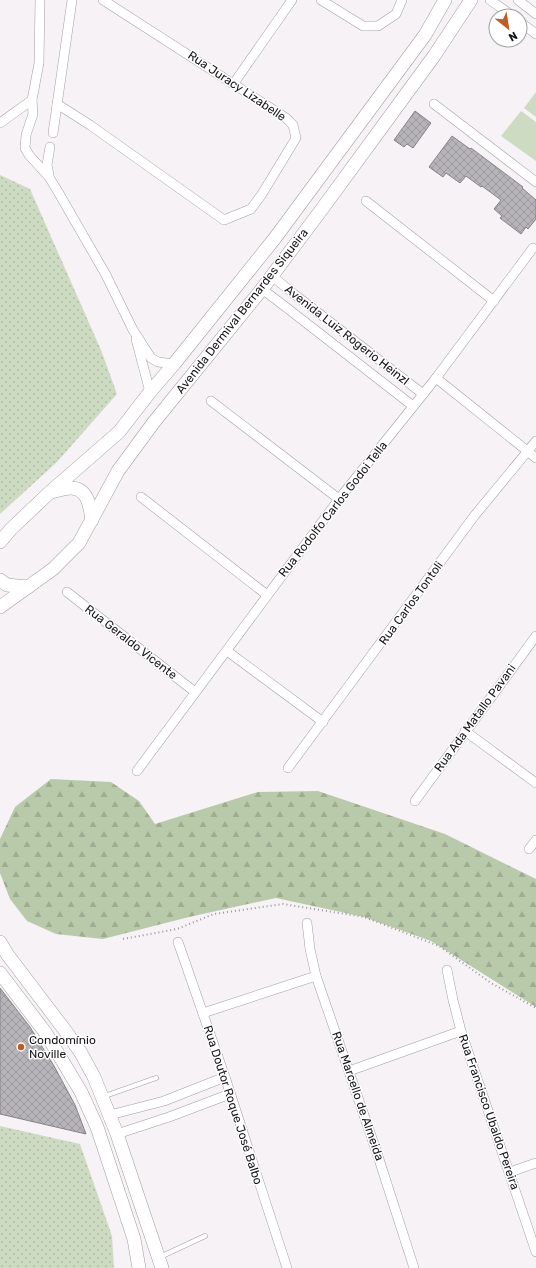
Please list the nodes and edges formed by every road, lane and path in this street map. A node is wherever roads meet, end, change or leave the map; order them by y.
1 (40, 0) edge
2 (72, 0) edge
3 (103, 0) edge
4 (292, 0) edge
5 (321, 0) edge
6 (402, 0) edge
7 (445, 0) edge
8 (471, 0) edge
9 (490, 0) edge
10 (518, 0) edge
11 (502, 8) edge
12 (536, 14) edge
13 (234, 83) junction
14 (32, 100) junction
15 (57, 104) junction
16 (434, 104) dead end
17 (0, 123) edge
18 (53, 133) dead end
19 (50, 147) dead end
20 (49, 177) junction
21 (536, 182) edge
22 (366, 201) dead end
23 (533, 248) dead end
24 (272, 276) junction
25 (262, 289) junction
26 (494, 301) junction
27 (133, 330) junction
28 (174, 364) junction
29 (436, 378) junction
30 (150, 392) junction
31 (423, 394) junction
32 (211, 401) dead end
33 (413, 406) junction
34 (536, 441) edge
35 (528, 452) junction
36 (536, 458) edge
37 (49, 493) junction
38 (141, 497) dead end
39 (339, 499) junction
40 (92, 520) junction
41 (0, 542) edge
42 (0, 580) edge
43 (28, 587) junction
44 (67, 592) dead end
45 (266, 595) junction
46 (0, 607) edge
47 (536, 636) edge
48 (226, 651) junction
49 (195, 692) junction
50 (323, 722) junction
51 (465, 731) junction
52 (288, 768) dead end
53 (137, 771) dead end
54 (536, 784) edge
55 (415, 801) dead end
56 (536, 840) edge
57 (529, 849) dead end
58 (307, 923) dead end
59 (122, 939) dead end
60 (0, 942) edge
61 (178, 942) dead end
62 (447, 970) dead end
63 (0, 973) edge
64 (316, 976) junction
65 (536, 1008) edge
66 (203, 1013) junction
67 (462, 1031) junction
68 (349, 1071) junction
69 (225, 1077) junction
70 (156, 1078) dead end
71 (230, 1094) junction
72 (102, 1096) junction
73 (110, 1115) junction
74 (117, 1134) junction
75 (536, 1163) edge
76 (510, 1172) junction
77 (205, 1236) dead end
78 (536, 1252) edge
79 (160, 1263) edge
80 (139, 1268) edge
81 (287, 1268) edge
82 (414, 1268) edge

1 - 14 street
2 - 15 street
3 - 13 street, Rua Juracy Lizabelle
4 - 13 street
5 - 6 street
7 - 28 main road, Avenida Dermival Bernardes Siqueira
8 - 24 main road, Avenida Dermival Bernardes Siqueira
9 - 11 street
10 - 12 street
13 - 15 street, Rua Juracy Lizabelle
14 - 17 street
14 - 20 street
15 - 18 street
16 - 21 street
19 - 20 street
20 - 27 street
22 - 26 street
23 - 26 street, Rua Rodolfo Carlos Godoi Tella
24 - 25 main road, Avenida Dermival Bernardes Siqueira
24 - 31 street, Avenida Luiz Rogerio Heinzl
25 - 33 street, Avenida Luiz Rogerio Heinzl
25 - 40 main road, Avenida Dermival Bernardes Siqueira
26 - 29 street, Rua Rodolfo Carlos Godoi Tella
27 - 28 street
27 - 30 street
28 - 30 main road, Avenida Dermival Bernardes Siqueira
29 - 31 street, Rua Rodolfo Carlos Godoi Tella
29 - 35 street
30 - 37 main road, Avenida Dermival Bernardes Siqueira
31 - 33 street, Rua Rodolfo Carlos Godoi Tella
32 - 39 street
33 - 39 street, Rua Rodolfo Carlos Godoi Tella
34 - 35 street, Rua Carlos Tontoli
35 - 36 street
35 - 50 street, Rua Carlos Tontoli
37 - 40 main road
37 - 41 main road, Avenida Dermival Bernardes Siqueira
38 - 45 street
39 - 45 street, Rua Rodolfo Carlos Godoi Tella
40 - 43 main road, Avenida Dermival Bernardes Siqueira
42 - 43 main road
43 - 46 main road, Avenida Dermival Bernardes Siqueira
44 - 49 street, Rua Geraldo Vicente
45 - 48 street, Rua Rodolfo Carlos Godoi Tella
47 - 51 street, Rua Ada Matallo Pavani
48 - 49 street, Rua Rodolfo Carlos Godoi Tella
48 - 50 street
49 - 53 street, Rua Rodolfo Carlos Godoi Tella
50 - 52 street, Rua Carlos Tontoli
51 - 54 street
51 - 55 street, Rua Ada Matallo Pavani
56 - 57 street
58 - 64 street, Rua Marcello de Almeida
59 - 65 path
60 - 72 main road
61 - 66 street, Rua Doutor Roque José Balbo
62 - 67 street, Rua Francisco Ubaldo Pereira
63 - 80 main road
64 - 66 street
64 - 68 street, Rua Marcello de Almeida
66 - 69 street, Rua Doutor Roque José Balbo
67 - 68 street
67 - 76 street, Rua Francisco Ubaldo Pereira
68 - 82 street, Rua Marcello de Almeida
69 - 71 street, Rua Doutor Roque José Balbo
69 - 73 street
70 - 72 lane
71 - 74 street
71 - 81 street, Rua Doutor Roque José Balbo
72 - 73 main road
73 - 74 main road
74 - 79 main road
75 - 76 street
76 - 78 street, Rua Francisco Ubaldo Pereira
77 - 79 lane

